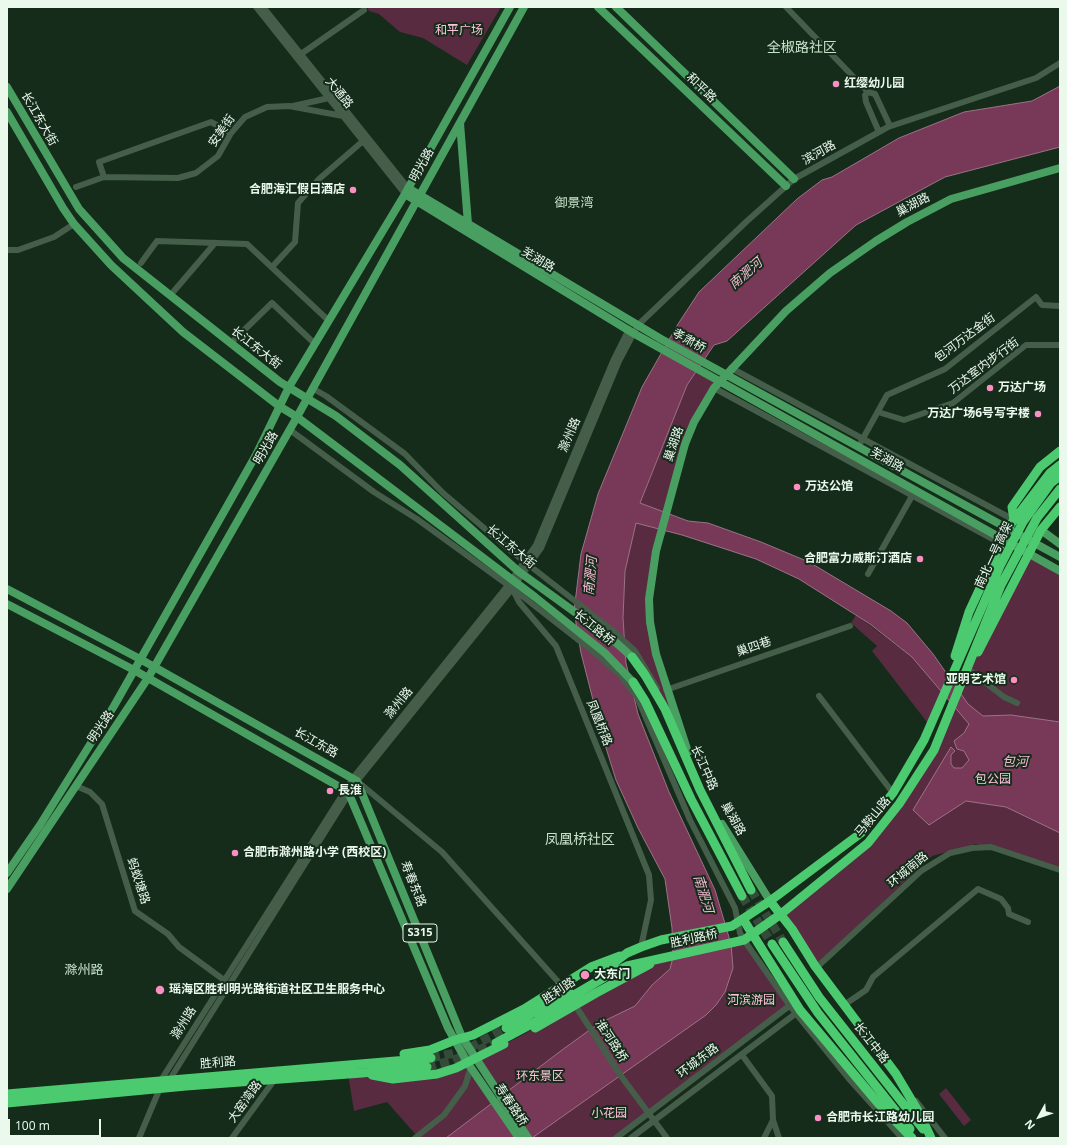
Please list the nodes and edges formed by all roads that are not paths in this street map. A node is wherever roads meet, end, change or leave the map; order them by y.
1 (256, 7) edge
2 (263, 7) edge
3 (354, 7) edge
4 (510, 7) edge
5 (524, 7) edge
6 (598, 7) edge
7 (616, 7) edge
8 (786, 7) edge
9 (301, 54) junction
10 (1060, 63) edge
11 (7, 87) edge
12 (868, 92) junction
13 (329, 98) junction
14 (289, 106) junction
15 (7, 112) edge
16 (343, 116) junction
17 (460, 122) junction
18 (890, 126) junction
19 (879, 132) junction
20 (231, 134) junction
21 (363, 141) junction
22 (1060, 168) edge
23 (104, 177) junction
24 (794, 179) junction
25 (786, 186) junction
26 (76, 187) dead end
27 (406, 191) junction
28 (418, 198) junction
29 (74, 224) junction
30 (468, 224) junction
31 (215, 243) junction
32 (7, 250) edge
33 (141, 263) dead end
34 (272, 267) junction
35 (174, 291) dead end
36 (1060, 306) edge
37 (329, 321) junction
38 (638, 325) junction
39 (631, 331) junction
40 (235, 339) dead end
41 (660, 343) junction
42 (315, 344) junction
43 (1060, 345) edge
44 (703, 367) junction
45 (731, 368) junction
46 (725, 374) junction
47 (719, 381) junction
48 (289, 387) junction
49 (312, 388) junction
50 (714, 388) junction
51 (307, 397) junction
52 (279, 406) junction
53 (878, 412) junction
54 (297, 417) junction
55 (290, 430) junction
56 (859, 447) junction
57 (1060, 451) edge
58 (1060, 458) edge
59 (1060, 465) edge
60 (1060, 476) edge
61 (1060, 489) edge
62 (912, 496) junction
63 (1060, 507) edge
64 (1014, 520) junction
65 (1008, 528) junction
66 (1041, 530) junction
67 (1001, 541) junction
68 (1034, 542) junction
69 (1060, 544) edge
70 (1029, 554) junction
71 (1060, 557) edge
72 (527, 564) junction
73 (1060, 571) edge
74 (520, 573) junction
75 (868, 574) dead end
76 (512, 584) junction
77 (537, 584) joint
78 (7, 589) edge
79 (532, 599) junction
80 (7, 604) edge
81 (850, 626) dead end
82 (962, 651) joint
83 (634, 654) junction
84 (972, 654) joint
85 (140, 659) junction
86 (154, 667) junction
87 (968, 669) junction
88 (134, 670) junction
89 (952, 675) junction
90 (148, 678) junction
91 (962, 679) junction
92 (633, 682) joint
93 (666, 689) junction
94 (819, 696) dead end
95 (1017, 703) dead end
96 (672, 717) junction
97 (678, 725) junction
98 (684, 754) junction
99 (355, 779) junction
100 (76, 786) junction
101 (347, 792) junction
102 (893, 793) junction
103 (1060, 870) edge
104 (7, 873) edge
105 (7, 889) edge
106 (751, 890) tunnel mouth
107 (742, 896) tunnel mouth
108 (770, 901) junction
109 (781, 914) junction
110 (738, 922) junction
111 (1028, 922) dead end
112 (752, 935) junction
113 (661, 940) joint
114 (744, 940) junction
115 (782, 942) tunnel mouth
116 (731, 944) joint
117 (772, 944) tunnel mouth
118 (640, 947) junction
119 (627, 953) junction
120 (662, 958) junction
121 (816, 968) junction
122 (224, 980) junction
123 (561, 985) junction
124 (792, 1004) junction
125 (575, 1005) junction
126 (844, 1005) junction
127 (798, 1012) junction
128 (506, 1028) tunnel mouth
129 (458, 1038) junction
130 (496, 1043) tunnel mouth
131 (742, 1055) junction
132 (431, 1058) tunnel mouth
133 (471, 1062) junction
134 (359, 1063) junction
135 (427, 1067) tunnel mouth
136 (362, 1073) junction
137 (896, 1074) junction
138 (275, 1079) junction
139 (164, 1082) junction
140 (486, 1083) junction
141 (7, 1093) edge
142 (26, 1097) junction
143 (7, 1104) edge
144 (648, 1114) junction
145 (773, 1120) junction
146 (654, 1121) junction
147 (898, 1137) edge
148 (139, 1138) edge
149 (232, 1138) edge
150 (415, 1138) edge
151 (519, 1138) edge
152 (528, 1138) edge
153 (616, 1138) edge
154 (631, 1138) edge
155 (666, 1138) edge
156 (764, 1138) edge
157 (780, 1138) edge
158 (912, 1138) edge
159 (917, 1138) edge
160 (931, 1138) edge
161 (945, 1138) edge

1 - 13 street, 大通路
2 - 9 street, 大通路
3 - 9 street
4 - 27 main road, 明光路
5 - 17 main road, 明光路
6 - 25 main road, 和平路
7 - 24 main road, 和平路
8 - 12 street
9 - 27 street, 大通路
10 - 18 street, 滨河路
11 - 48 main road, 长江东大街
12 - 18 street
12 - 19 street
13 - 14 street
13 - 16 street, 大通路
14 - 16 street, 安美街
14 - 20 street, 安美街
15 - 29 main road, 长江东大街
16 - 21 street, 大通路
17 - 28 main road, 明光路
17 - 30 main road
18 - 19 street, 滨河路
19 - 24 street, 滨河路
20 - 23 street, 安美街
20 - 23 street
21 - 27 street, 大通路
21 - 34 street
22 - 45 main road, 巢湖路
23 - 26 street, 安美街
24 - 25 street, 滨河路
25 - 38 street, 滨河路
27 - 28 main road, 芜湖路
27 - 37 main road, 明光路
28 - 30 main road, 芜湖路
28 - 39 main road, 芜湖路
28 - 49 main road, 明光路
29 - 32 street
29 - 52 main road, 长江东大街
30 - 38 main road, 芜湖路
31 - 33 street
31 - 34 street
31 - 35 street
34 - 37 street
36 - 53 street, 包河万达金街
37 - 42 main road, 明光路
38 - 39 street, 滨河路
38 - 41 main road, 芜湖路
39 - 41 main road, 芜湖路
39 - 72 street, 滁州路
40 - 42 street
41 - 44 main road, 孝肃桥
42 - 48 main road, 明光路
43 - 53 street, 万达室内步行街
44 - 46 main road, 芜湖路
44 - 47 main road, 芜湖路
45 - 46 main road, 巢湖路
45 - 64 street
46 - 47 main road, 巢湖路
46 - 56 main road, 芜湖路
47 - 50 main road, 巢湖路
47 - 67 main road, 芜湖路
48 - 51 main road, 长江东大街
48 - 52 main road, 明光路
49 - 51 main road, 明光路
49 - 72 street
50 - 62 street
50 - 93 main road, 巢湖路
51 - 54 main road, 明光路
51 - 74 main road, 长江东大街
52 - 54 main road, 长江东大街
52 - 85 main road, 明光路
53 - 56 street, 包河万达金街
54 - 55 main road, 明光路
54 - 76 main road, 长江东大街
55 - 76 street
55 - 86 main road, 明光路
56 - 65 main road, 芜湖路
57 - 64 highway
58 - 64 highway
59 - 64 highway
60 - 82 highway, 南北一号高架
61 - 84 highway, 南北一号高架
62 - 67 street
62 - 75 street
63 - 66 highway
64 - 65 highway
65 - 67 highway
65 - 68 main road, 芜湖路
66 - 68 highway
66 - 69 main road
67 - 70 main road, 芜湖路
67 - 89 highway
68 - 70 highway
68 - 71 main road, 芜湖路
70 - 73 main road, 芜湖路
70 - 87 highway
72 - 74 street, 滁州路
72 - 83 street
74 - 76 street, 滁州路
74 - 77 main road, 长江东大街
76 - 79 main road, 长江东大街
76 - 99 street, 滁州路
76 - 118 street, 凤凰桥路
77 - 83 main road, 长江路桥
78 - 85 main road, 长江东路
79 - 92 main road, 长江路桥
79 - 110 street
80 - 88 main road
81 - 93 street, 巢四巷
82 - 89 highway, 马鞍山路
83 - 96 street
83 - 98 highway, 长江中路
84 - 91 highway, 马鞍山路
85 - 86 main road, 长江东路
85 - 88 main road, 明光路
86 - 90 main road, 明光路
86 - 99 main road, 长江东路
87 - 91 highway
87 - 95 street
88 - 90 main road
88 - 104 main road, 明光路
89 - 102 highway, 马鞍山路
90 - 100 main road, 明光路
90 - 101 main road
91 - 109 highway, 马鞍山路
92 - 107 highway, 长江中路
93 - 96 street
93 - 97 main road, 巢湖路
94 - 102 street
96 - 97 street
96 - 98 street
97 - 108 main road, 巢湖路
98 - 106 highway, 长江中路
99 - 101 street, 滁州路
99 - 123 street, 长江东路
99 - 129 main road, 寿春东路 / S315
100 - 105 main road, 明光路
100 - 122 street, 蚂蚁塘路
101 - 122 street, 滁州路
101 - 129 main road, 寿春东路 / S315
101 - 139 street, 滁州路
102 - 108 highway, 马鞍山路
103 - 121 street, 环城南路
108 - 109 highway
108 - 110 highway, 马鞍山路
109 - 112 highway, 马鞍山路
109 - 121 highway
110 - 112 highway
110 - 113 highway, 胜利路桥
110 - 114 street
111 - 126 street
112 - 114 highway, 马鞍山路
112 - 124 highway
113 - 118 highway, 胜利路
114 - 116 highway, 马鞍山路
114 - 124 street
115 - 160 highway, 长江中路
116 - 120 highway, 胜利路桥
117 - 159 highway, 长江中路
118 - 119 highway, 胜利路
119 - 123 highway
119 - 128 highway, 胜利路
120 - 125 highway
120 - 130 highway, 胜利路
121 - 126 highway
122 - 139 street, 滁州路
123 - 129 highway
124 - 127 highway
124 - 144 street, 环城东路
125 - 133 highway
125 - 144 street, 淮河路桥
126 - 137 highway
127 - 131 street, 环城东路
127 - 147 street
127 - 158 highway
129 - 133 main road, 寿春东路 / S315
129 - 134 highway
131 - 145 street
131 - 146 street, 环城东路
132 - 134 highway, 胜利路
133 - 136 highway
133 - 140 main road, 寿春东路 / S315
133 - 150 street
134 - 139 highway, 胜利路
135 - 136 highway, 胜利路
136 - 138 highway, 胜利路
137 - 160 highway
137 - 161 street
138 - 139 highway, 胜利路
138 - 149 street, 大窑湾路
139 - 142 highway, 胜利路
139 - 148 street
140 - 151 main road, 寿春路桥
140 - 152 main road, 寿春路桥
141 - 142 highway, 胜利路
142 - 143 highway
144 - 146 street, 淮河路桥
144 - 153 street, 环城东路
145 - 156 street
145 - 157 street
146 - 154 street, 环城东路
146 - 155 street, 淮河路桥

